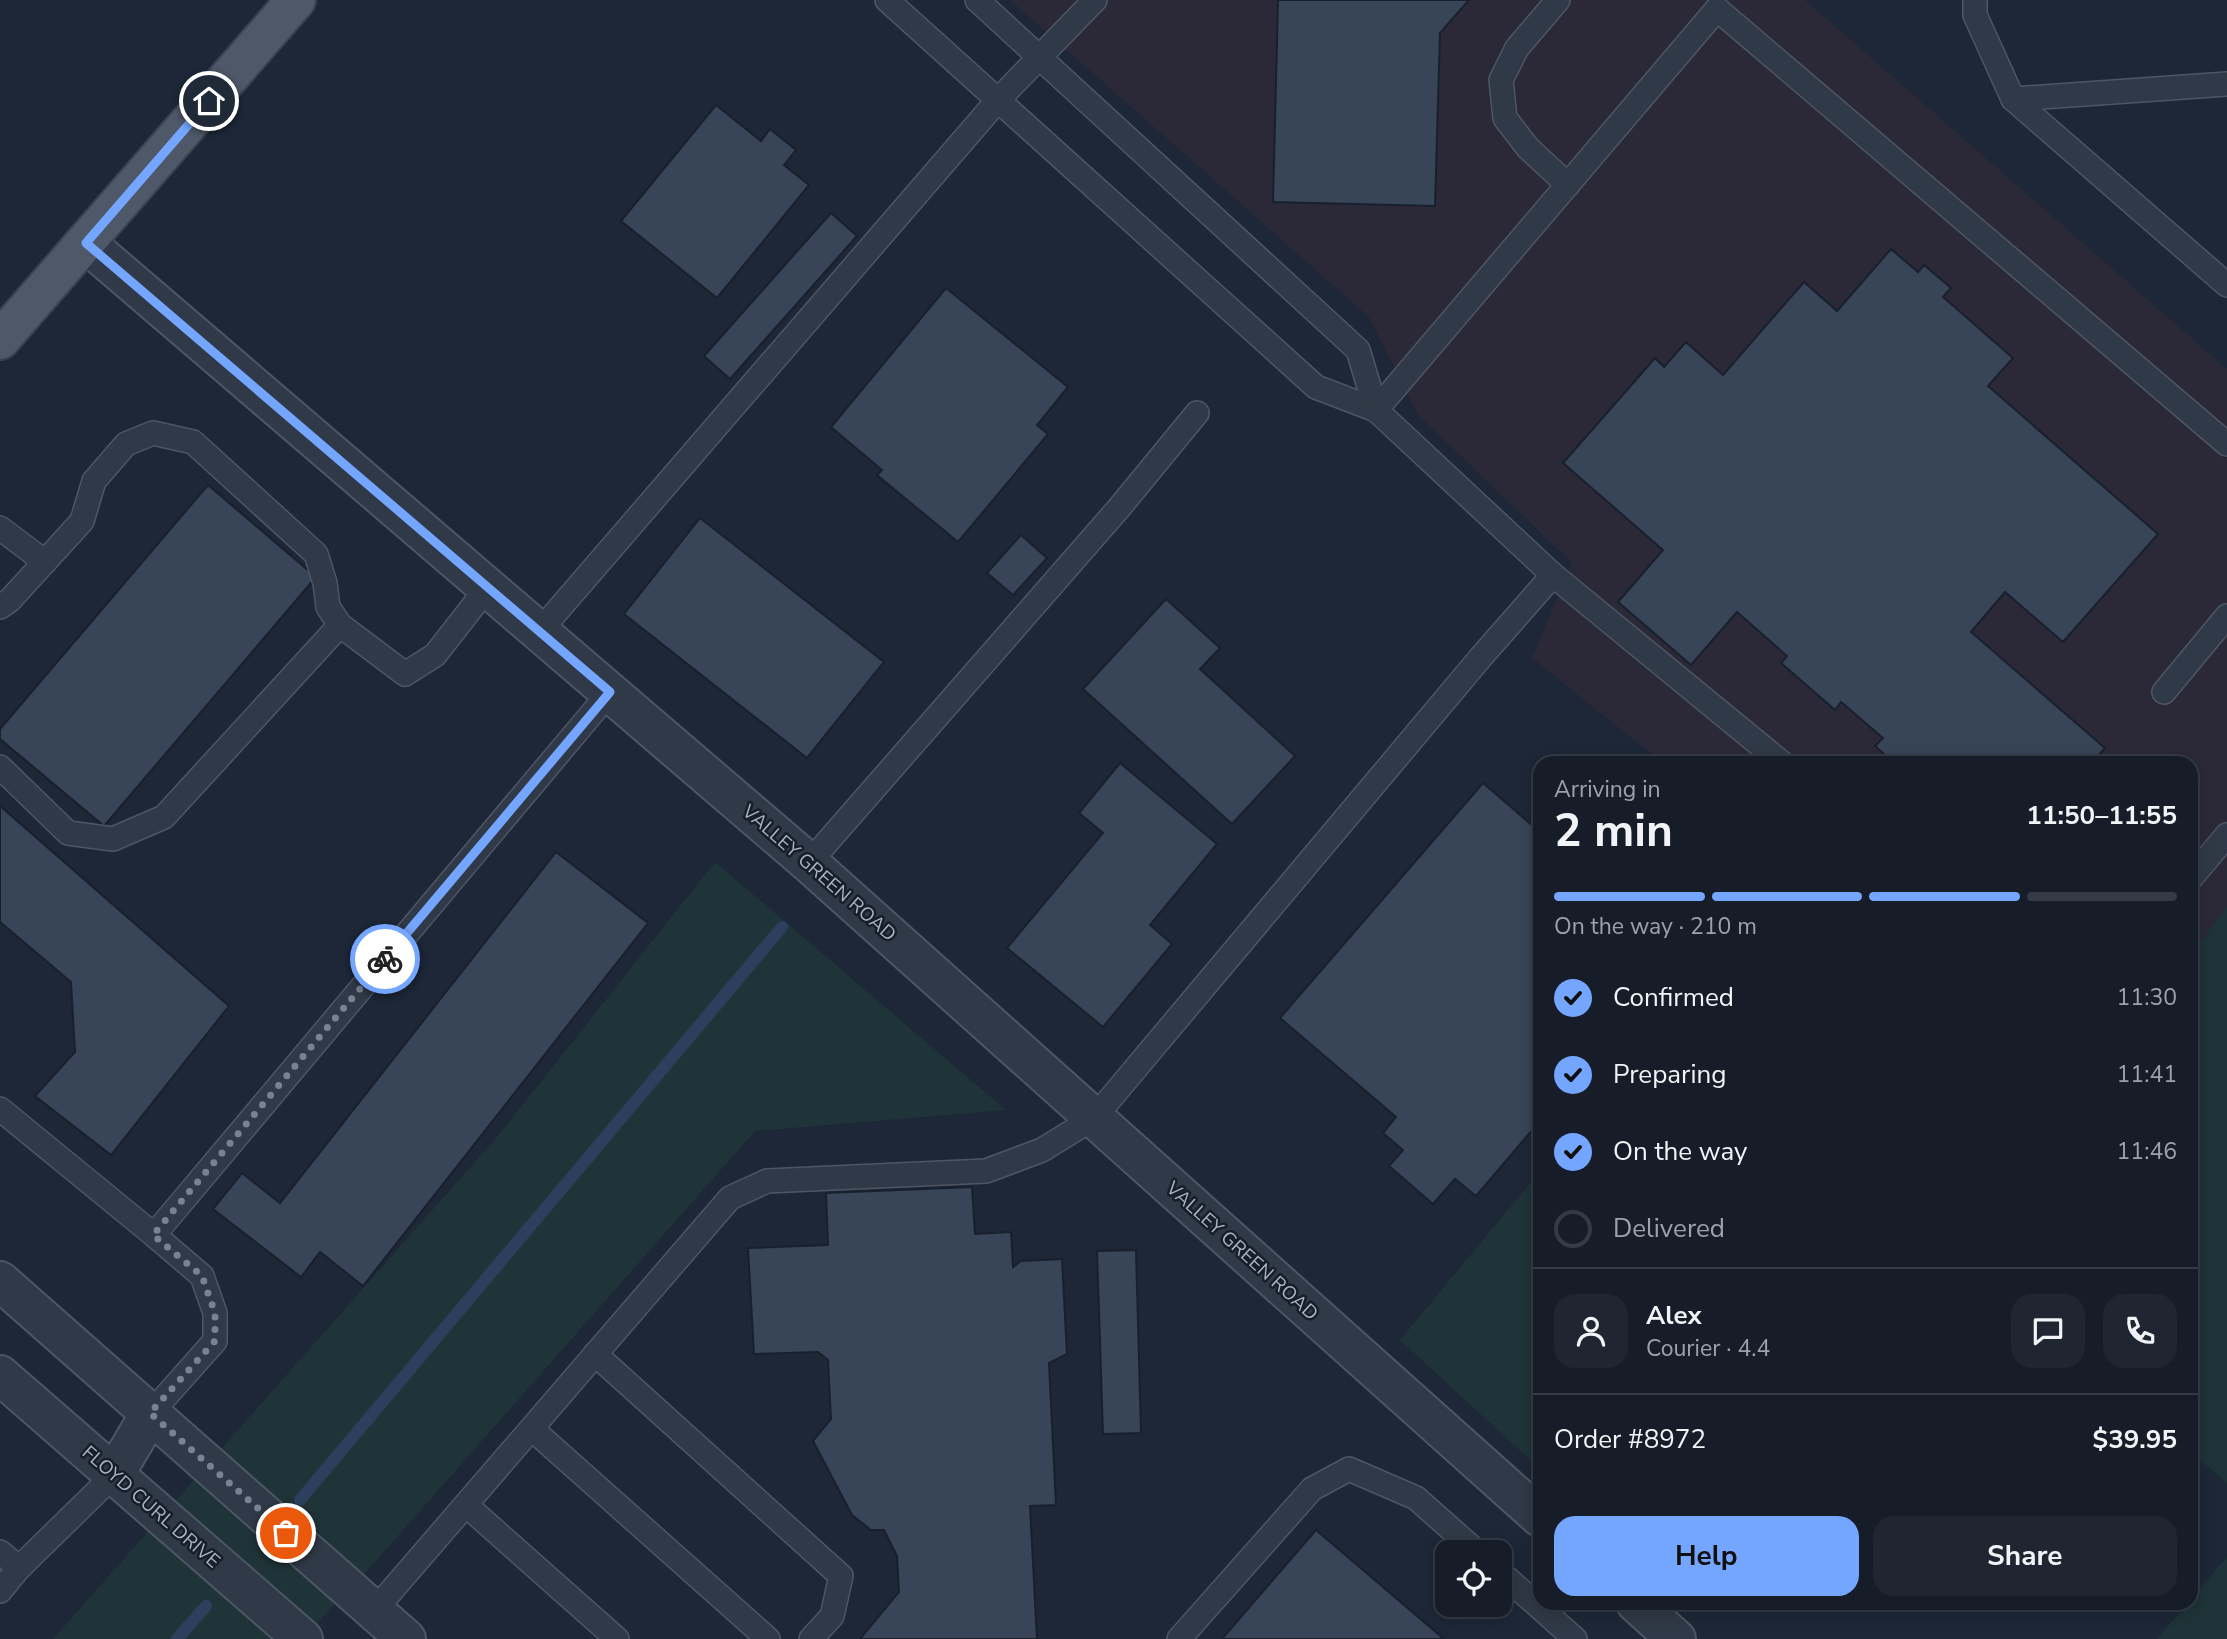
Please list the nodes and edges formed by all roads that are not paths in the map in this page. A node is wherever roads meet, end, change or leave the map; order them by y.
1 (296, 0) edge
2 (887, 0) edge
3 (977, 0) edge
4 (1095, 0) edge
5 (1559, 0) edge
6 (1975, 0) edge
7 (1040, 58) junction
8 (2227, 84) edge
9 (2013, 99) junction
10 (998, 100) junction
11 (1568, 184) junction
12 (86, 243) junction
13 (2227, 285) edge
14 (0, 340) edge
15 (1376, 410) junction
16 (1197, 413) dead end
17 (2227, 444) edge
18 (0, 528) edge
19 (45, 562) junction
20 (1553, 575) junction
21 (488, 587) junction
22 (0, 607) edge
23 (2227, 616) edge
24 (340, 625) junction
25 (539, 632) junction
26 (610, 692) junction
27 (2164, 692) dead end
28 (1773, 756) edge
29 (0, 767) edge
30 (2227, 835) edge
31 (810, 863) junction
32 (2198, 870) edge
33 (0, 1109) edge
34 (1094, 1118) junction
35 (153, 1235) junction
36 (0, 1281) edge
37 (595, 1354) junction
38 (0, 1375) edge
39 (150, 1413) junction
40 (531, 1429) junction
41 (114, 1475) junction
42 (466, 1505) junction
43 (1533, 1511) edge
44 (1463, 1540) edge
45 (0, 1552) edge
46 (19, 1568) junction
47 (1512, 1583) edge
48 (0, 1591) edge
49 (1533, 1601) edge
50 (1543, 1610) edge
51 (1644, 1610) edge
52 (374, 1611) junction
53 (303, 1639) edge
54 (406, 1639) edge
55 (617, 1639) edge
56 (768, 1639) edge
57 (811, 1639) edge
58 (1179, 1639) edge
59 (1575, 1639) edge
60 (1676, 1639) edge

1 - 12 main road
2 - 10 lane
3 - 7 lane
4 - 7 lane
5 - 11 lane
6 - 9 lane
7 - 10 lane
7 - 15 lane
8 - 9 lane
9 - 13 lane
10 - 15 lane
10 - 25 lane
11 - 15 lane
11 - 17 lane
12 - 14 main road
12 - 21 street, VALLEY GREEN ROAD
15 - 20 lane
16 - 31 lane
18 - 19 lane
19 - 22 lane
19 - 24 lane
20 - 28 lane
20 - 34 lane
21 - 24 lane
21 - 25 street, VALLEY GREEN ROAD
23 - 27 lane
24 - 29 lane
25 - 26 street, VALLEY GREEN ROAD
26 - 31 street, VALLEY GREEN ROAD
26 - 35 lane
30 - 32 lane
31 - 34 street, VALLEY GREEN ROAD
33 - 35 lane
34 - 37 lane
34 - 43 street, VALLEY GREEN ROAD
35 - 39 lane
36 - 39 street
37 - 40 lane
37 - 57 lane
38 - 41 street, FLOYD CURL DRIVE
39 - 41 street
39 - 52 street
40 - 42 lane
40 - 56 lane
41 - 46 lane
41 - 53 street, FLOYD CURL DRIVE
42 - 52 lane
42 - 55 lane
44 - 58 lane
45 - 46 lane
46 - 48 lane
47 - 49 lane
50 - 59 lane
51 - 60 street
52 - 54 street

